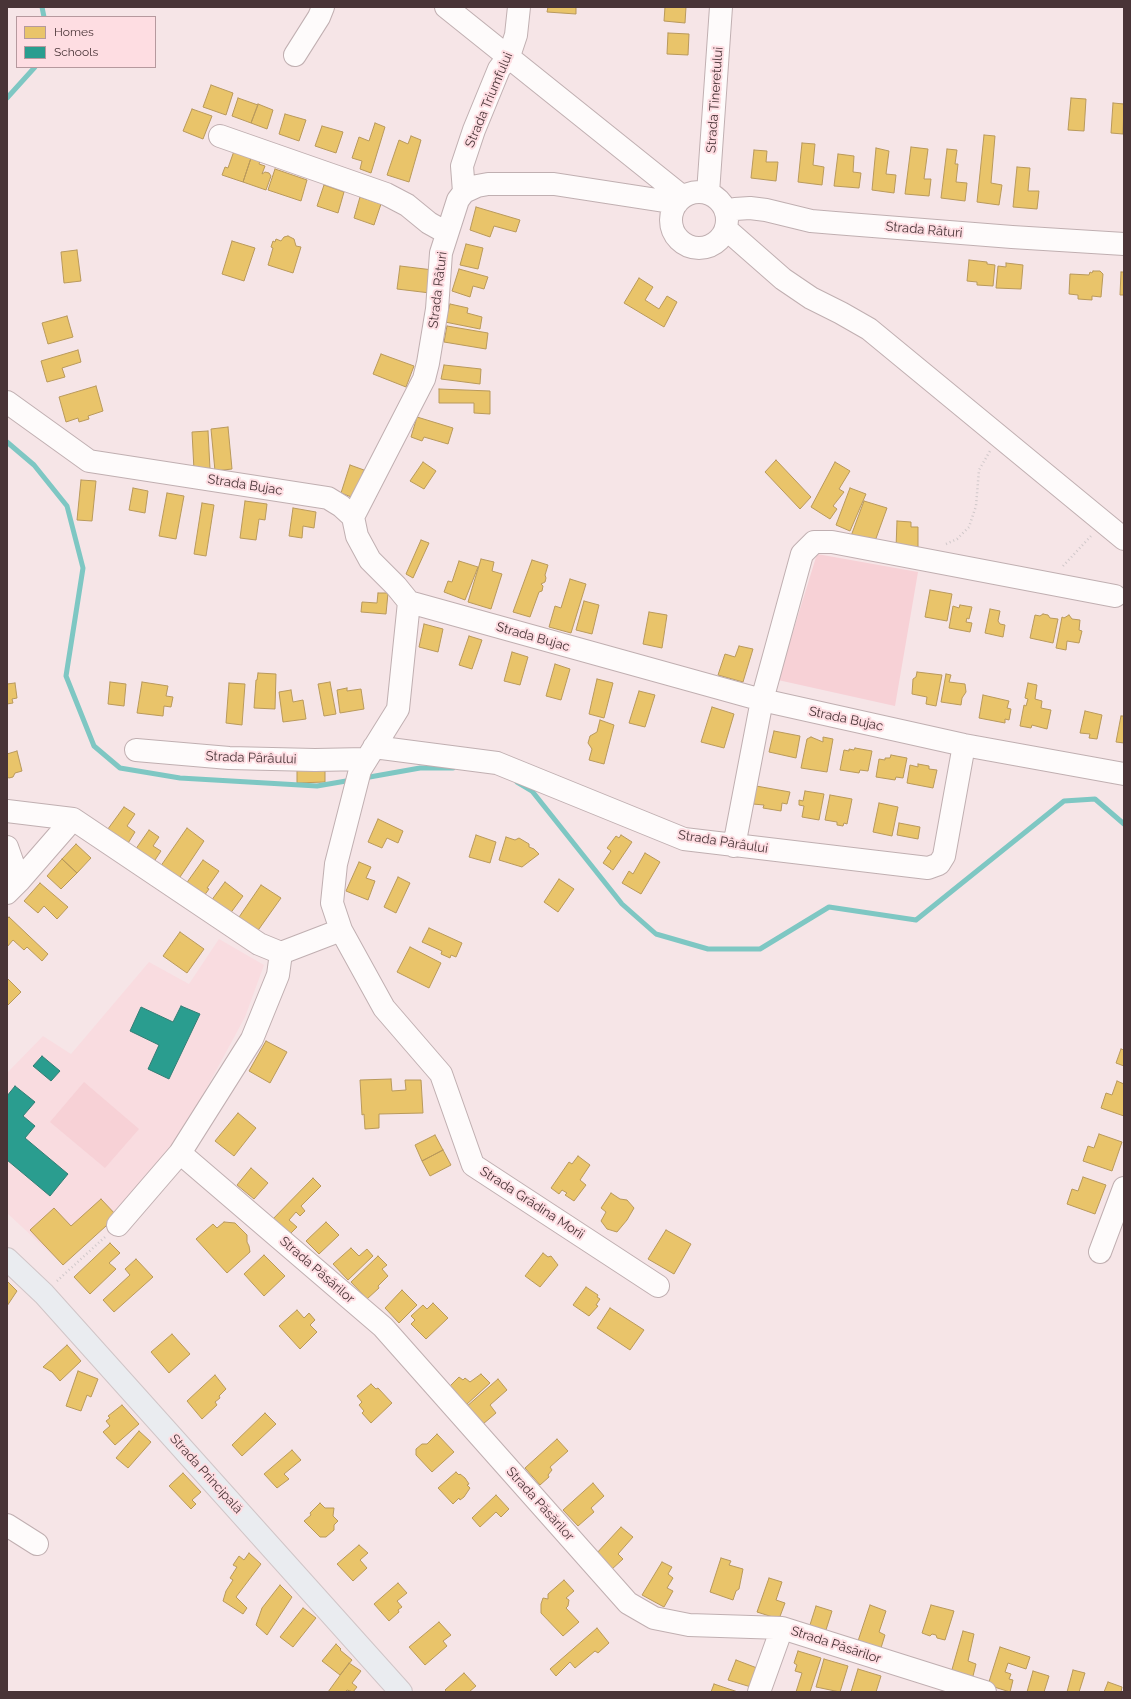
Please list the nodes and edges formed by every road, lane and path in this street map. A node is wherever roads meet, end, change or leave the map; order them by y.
1 (323, 7) edge
2 (446, 7) edge
3 (519, 7) edge
4 (720, 7) edge
5 (295, 55) dead end
6 (509, 56) junction
7 (220, 136) dead end
8 (464, 192) junction
9 (708, 194) junction
10 (680, 200) junction
11 (726, 220) junction
12 (447, 233) junction
13 (1124, 244) edge
14 (7, 402) edge
15 (993, 446) dead end
16 (353, 518) junction
17 (1116, 532) edge
18 (944, 545) dead end
19 (1048, 583) junction
20 (1115, 596) dead end
21 (409, 602) junction
22 (762, 700) junction
23 (964, 745) junction
24 (136, 750) dead end
25 (367, 759) junction
26 (1124, 774) edge
27 (7, 811) edge
28 (73, 819) junction
29 (734, 846) junction
30 (7, 847) edge
31 (13, 887) edge
32 (341, 930) junction
33 (281, 953) junction
34 (180, 1153) junction
35 (1124, 1188) edge
36 (118, 1225) joint
37 (1100, 1252) dead end
38 (7, 1259) edge
39 (658, 1286) dead end
40 (44, 1294) junction
41 (7, 1525) edge
42 (37, 1544) dead end
43 (782, 1628) junction
44 (401, 1692) edge
45 (760, 1692) edge
46 (985, 1692) edge

1 - 5 street
2 - 6 street
3 - 6 street, Strada Triumfului
4 - 9 street, Strada Tineretului
6 - 8 street, Strada Triumfului
6 - 10 street
7 - 12 street
8 - 10 street
8 - 12 street, Strada Râturi
9 - 10 street
9 - 11 street
10 - 11 street
11 - 13 street, Strada Râturi
11 - 17 street
12 - 16 street, Strada Râturi
14 - 16 street, Strada Bujac
15 - 18 path
16 - 21 street
17 - 19 path
19 - 20 street
19 - 22 street
21 - 22 street, Strada Bujac
21 - 25 street, Strada Grădina Morii
22 - 23 street, Strada Bujac
22 - 29 street
23 - 26 street, Strada Bujac
23 - 29 street, Strada Pârâului
24 - 25 street, Strada Pârâului
25 - 29 street, Strada Pârâului
25 - 32 street, Strada Grădina Morii
27 - 28 street
28 - 31 street
28 - 33 street
30 - 31 street
32 - 33 street
32 - 39 street, Strada Grădina Morii
33 - 34 street
34 - 36 street
34 - 43 street, Strada Păsărilor
35 - 37 street
36 - 40 path
38 - 40 main road, Strada Principală
40 - 44 main road, Strada Principală
41 - 42 street
43 - 45 street
43 - 46 street, Strada Păsărilor

